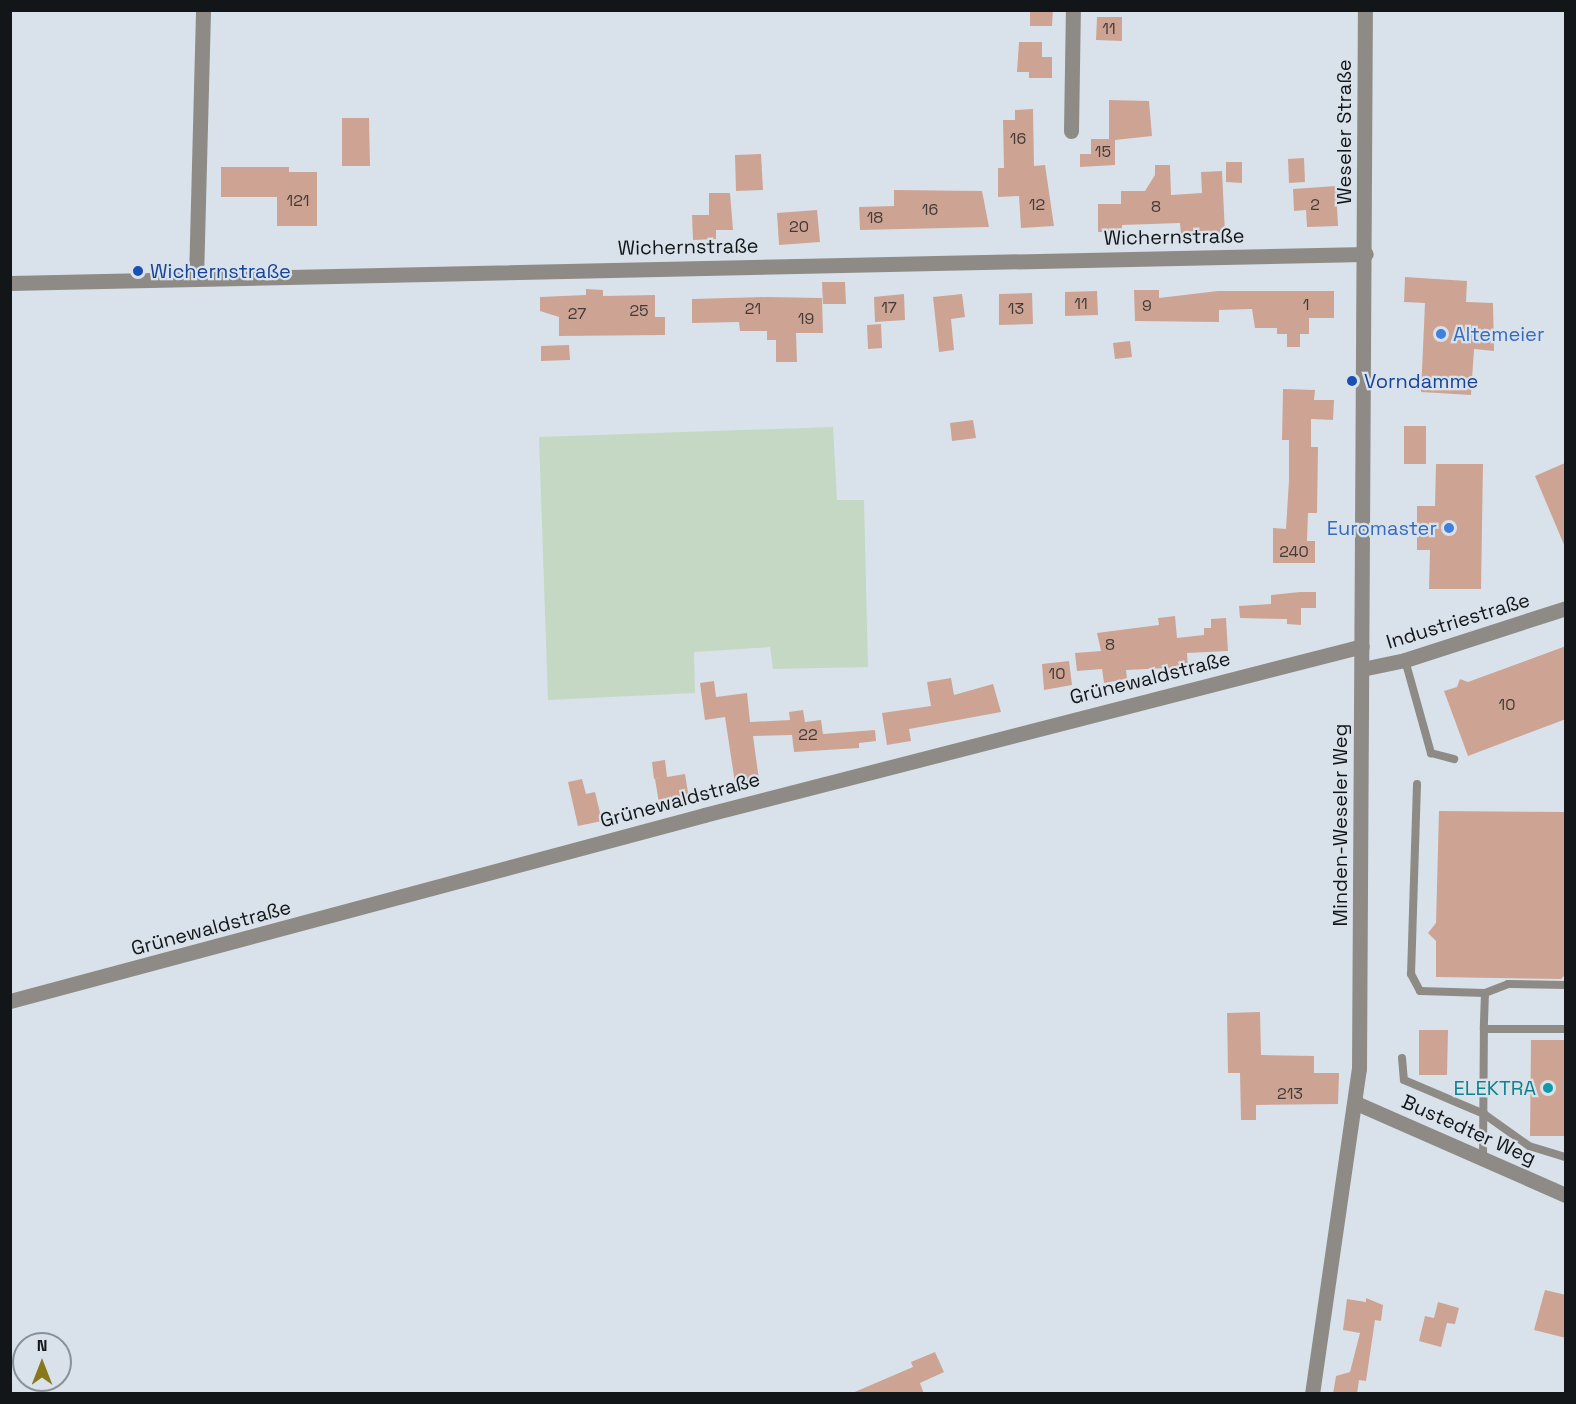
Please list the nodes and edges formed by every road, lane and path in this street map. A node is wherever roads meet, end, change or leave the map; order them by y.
1 (204, 10) edge
2 (1073, 10) edge
3 (1365, 10) edge
4 (1071, 131) dead end
5 (1366, 254) junction
6 (196, 279) junction
7 (10, 283) edge
8 (1566, 608) edge
9 (1362, 646) junction
10 (1405, 660) junction
11 (1362, 669) junction
12 (1455, 759) dead end
13 (1417, 784) dead end
14 (1566, 985) edge
15 (1485, 993) junction
16 (10, 1001) edge
17 (1484, 1029) junction
18 (1566, 1029) edge
19 (1402, 1058) dead end
20 (1356, 1103) junction
21 (1484, 1114) junction
22 (1566, 1157) edge
23 (1483, 1159) junction
24 (1566, 1195) edge
25 (1312, 1394) edge

1 - 6 street
2 - 4 street
3 - 5 street, Weseler Straße
5 - 6 street, Wichernstraße
5 - 9 street, Minden-Weseler Weg
6 - 7 street, Wichernstraße
8 - 10 street, Industriestraße
9 - 11 street, Minden-Weseler Weg
9 - 16 street, Grünewaldstraße
10 - 11 street, Industriestraße
10 - 12 lane
11 - 20 street, Minden-Weseler Weg
13 - 15 lane
14 - 15 lane
15 - 17 lane
17 - 18 lane
17 - 21 lane
19 - 21 lane
20 - 23 street, Bustedter Weg
20 - 25 street, Minden-Weseler Weg
21 - 22 lane
21 - 23 lane
23 - 24 street, Bustedter Weg

